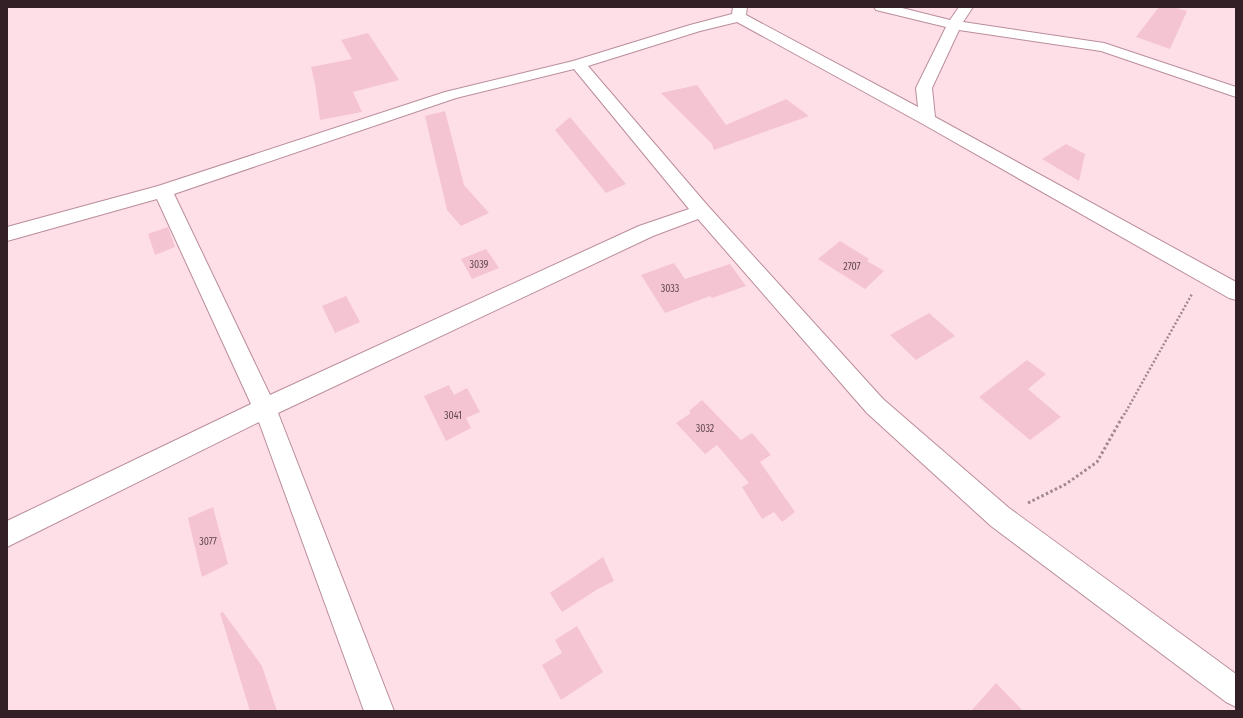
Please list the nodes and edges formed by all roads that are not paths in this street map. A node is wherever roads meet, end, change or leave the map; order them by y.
1 (881, 7) edge
2 (966, 7) edge
3 (740, 12) edge
4 (954, 25) junction
5 (578, 64) junction
6 (1236, 92) edge
7 (927, 119) junction
8 (163, 191) junction
9 (701, 211) junction
10 (7, 234) edge
11 (1236, 292) edge
12 (265, 408) junction
13 (7, 534) edge
14 (1236, 692) edge
15 (379, 711) edge

1 - 4 street
2 - 4 street
3 - 5 street
3 - 7 street
4 - 6 street
4 - 7 street
5 - 8 street
5 - 9 street
7 - 11 street
8 - 10 street
8 - 12 street
9 - 12 street
9 - 14 street
12 - 13 street
12 - 15 street

